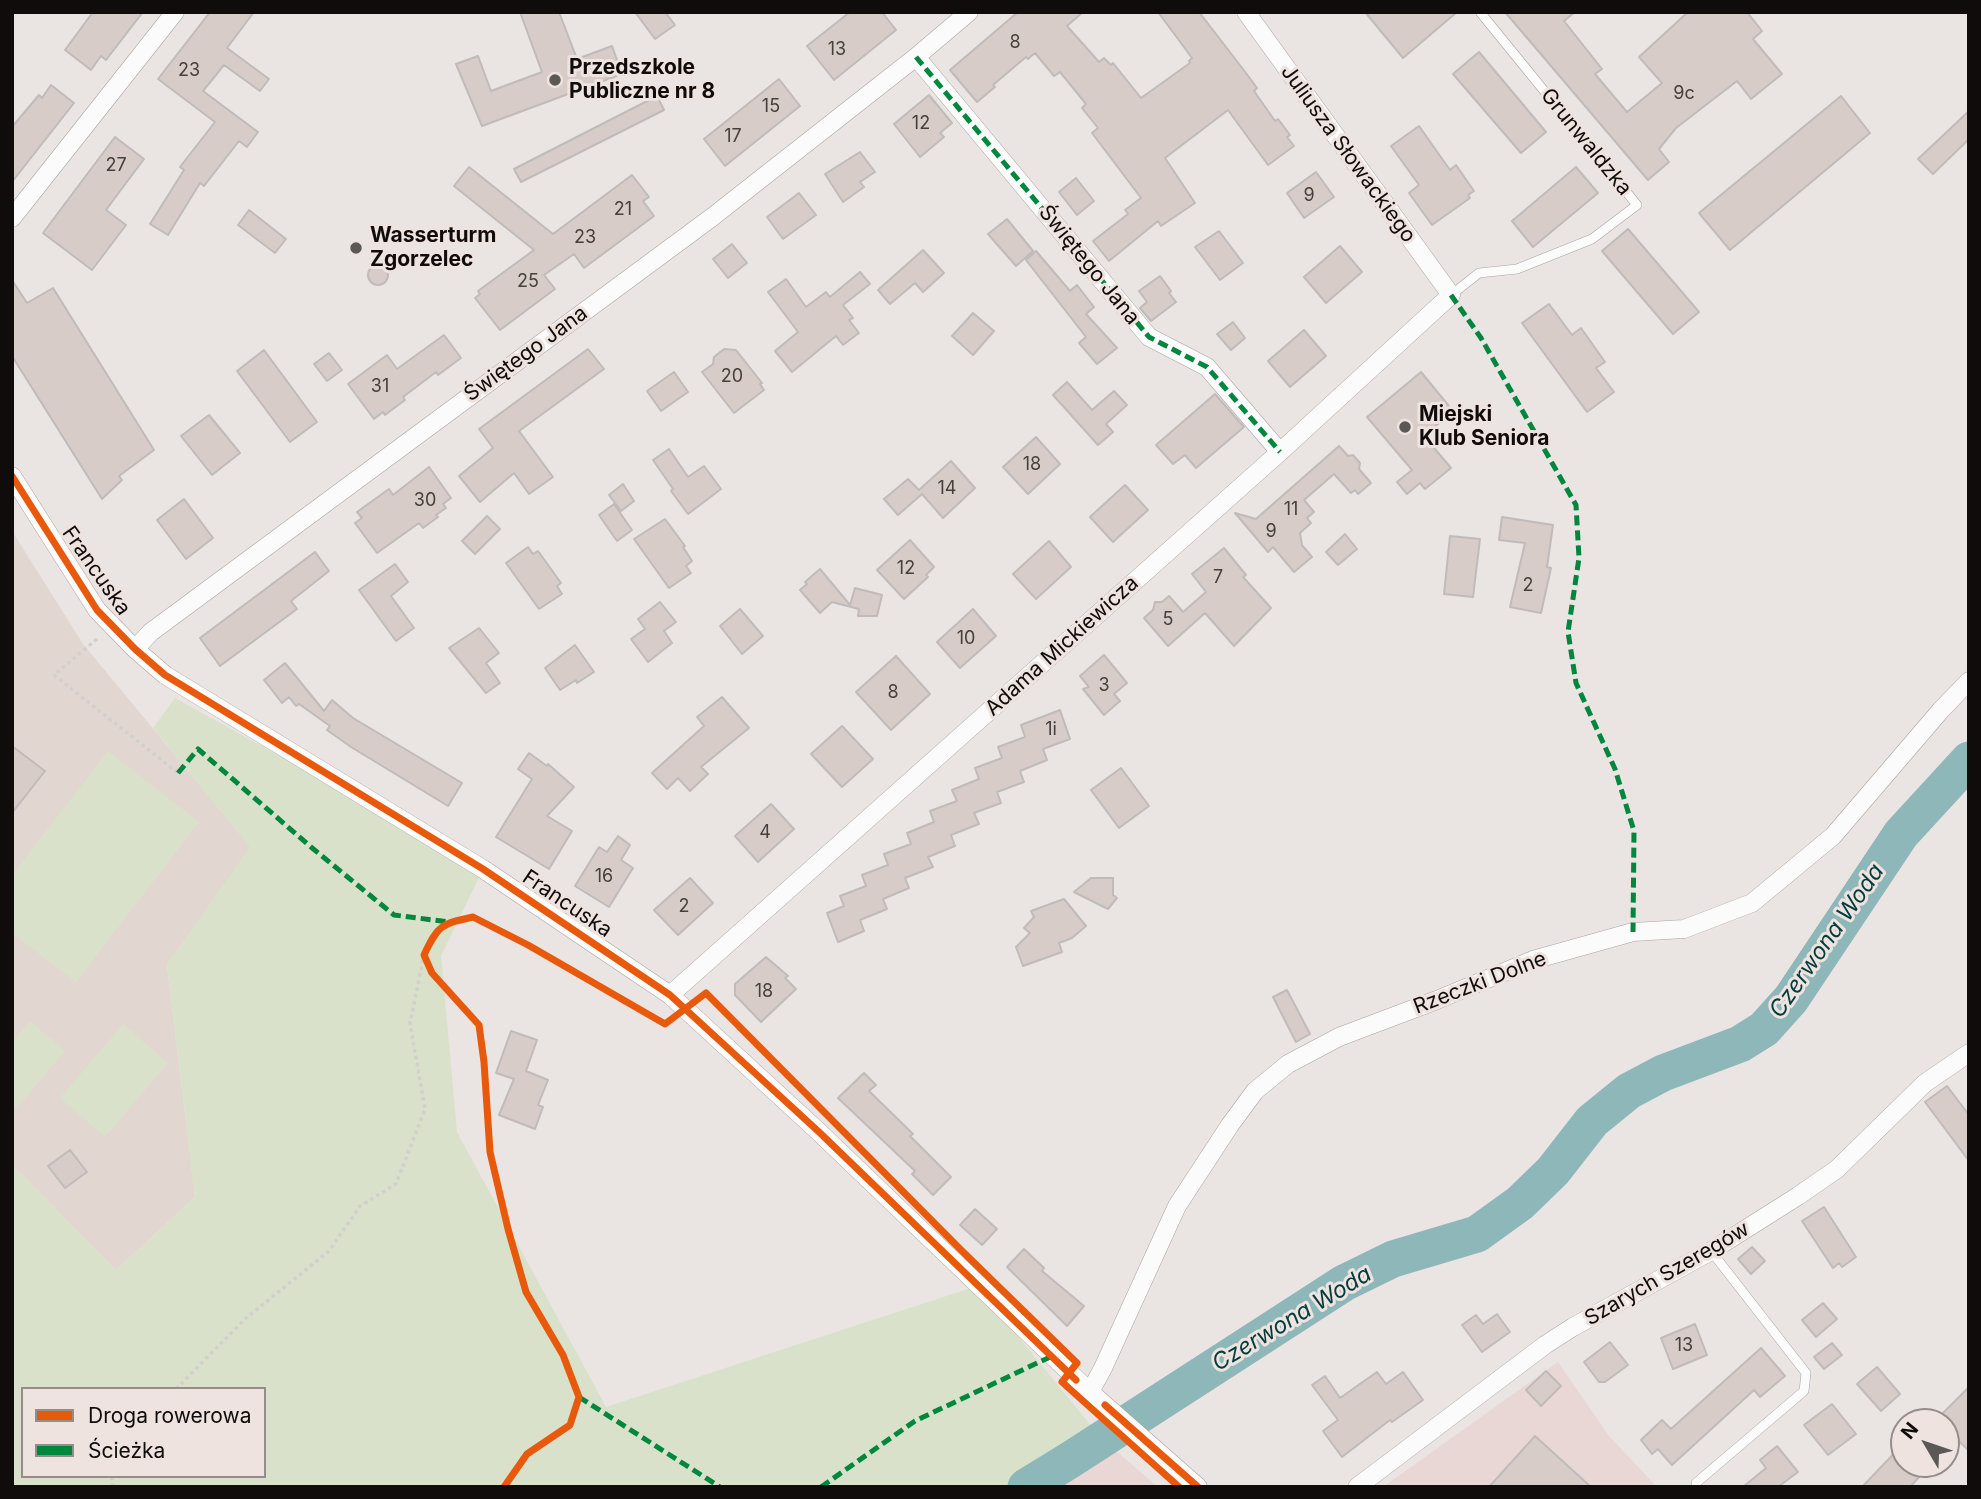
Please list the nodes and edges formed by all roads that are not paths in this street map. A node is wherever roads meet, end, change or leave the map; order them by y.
1 (174, 12) edge
2 (969, 12) edge
3 (1246, 12) edge
4 (1480, 12) edge
5 (916, 57) junction
6 (12, 218) edge
7 (1451, 295) junction
8 (1280, 452) junction
9 (12, 476) edge
10 (135, 649) junction
11 (1969, 681) edge
12 (670, 995) junction
13 (1969, 1053) edge
14 (1711, 1251) junction
15 (1090, 1392) junction
16 (1696, 1483) dead end
17 (1198, 1487) edge
18 (1357, 1487) edge

1 - 6 street
2 - 5 street, Świętego Jana
3 - 7 street, Juliusza Słowackiego
4 - 7 lane, Grunwaldzka
5 - 8 street, Świętego Jana
5 - 10 street, Świętego Jana
7 - 8 street, Adama Mickiewicza
8 - 12 street, Adama Mickiewicza
9 - 10 street, Francuska
10 - 12 street, Francuska
11 - 15 street, Rzeczki Dolne
12 - 15 street, Francuska
13 - 14 street, Szarych Szeregów
14 - 16 lane
14 - 18 street, Szarych Szeregów
15 - 17 street, Francuska

